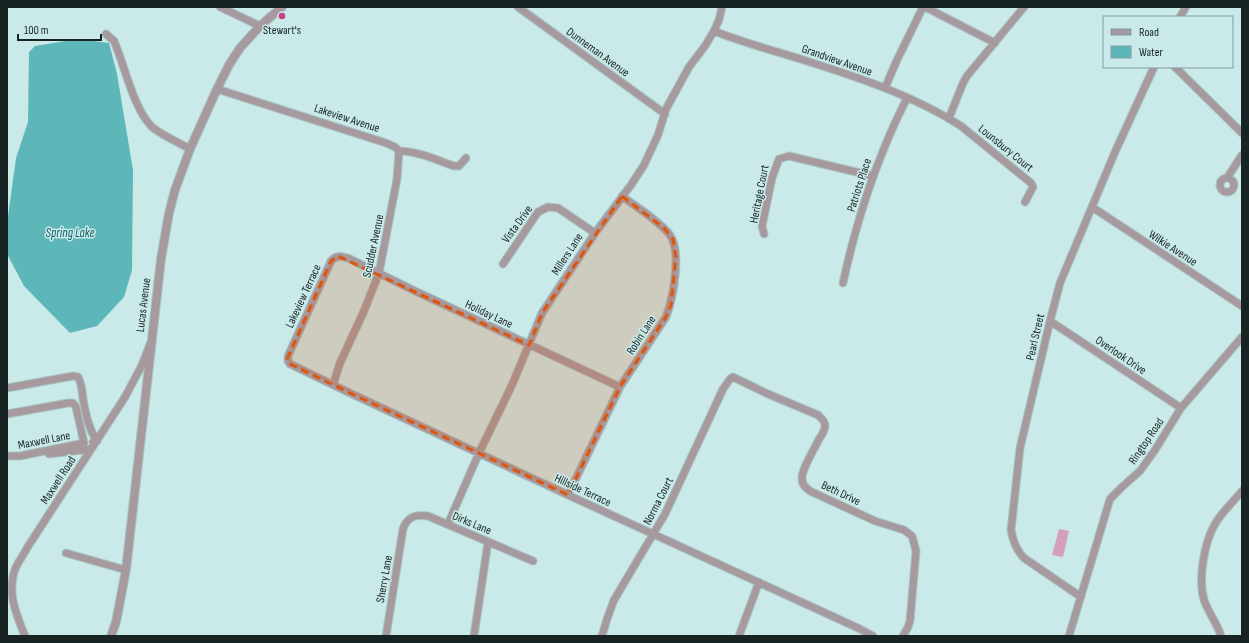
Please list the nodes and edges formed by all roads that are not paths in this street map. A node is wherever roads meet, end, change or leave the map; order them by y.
1 (220, 7) edge
2 (282, 7) edge
3 (518, 7) edge
4 (722, 7) edge
5 (924, 7) edge
6 (1024, 7) edge
7 (1186, 7) edge
8 (1181, 16) edge
9 (260, 26) junction
10 (714, 31) junction
11 (106, 34) dead end
12 (995, 42) junction
13 (1154, 68) edge
14 (1176, 68) edge
15 (885, 88) junction
16 (217, 89) junction
17 (907, 98) junction
18 (665, 114) junction
19 (949, 118) junction
20 (1242, 133) edge
21 (190, 149) junction
22 (399, 151) junction
23 (1242, 155) edge
24 (466, 158) dead end
25 (872, 176) junction
26 (1227, 178) dead end
27 (622, 196) junction
28 (1025, 202) dead end
29 (1092, 207) junction
30 (595, 233) junction
31 (764, 234) dead end
32 (349, 258) joint
33 (502, 264) dead end
34 (380, 273) junction
35 (843, 283) dead end
36 (1242, 306) edge
37 (1050, 321) junction
38 (1242, 337) edge
39 (151, 342) junction
40 (529, 345) junction
41 (288, 359) joint
42 (733, 377) joint
43 (333, 385) junction
44 (620, 387) junction
45 (7, 388) edge
46 (1181, 408) junction
47 (7, 414) edge
48 (97, 441) junction
49 (84, 443) junction
50 (91, 449) junction
51 (479, 453) junction
52 (7, 456) edge
53 (7, 460) edge
54 (1242, 491) edge
55 (568, 495) junction
56 (448, 524) junction
57 (405, 525) joint
58 (653, 534) junction
59 (488, 542) junction
60 (66, 553) dead end
61 (533, 561) dead end
62 (126, 570) junction
63 (759, 582) junction
64 (1081, 597) junction
65 (25, 636) edge
66 (111, 636) edge
67 (386, 636) edge
68 (474, 636) edge
69 (602, 636) edge
70 (739, 636) edge
71 (872, 636) edge
72 (903, 636) edge
73 (1068, 636) edge
74 (1221, 636) edge

1 - 9 street
2 - 9 street, Lucas Avenue
3 - 18 street, Dunneman Avenue
4 - 10 street, Millers Lane
5 - 12 street
5 - 15 street
6 - 12 street
7 - 8 street
9 - 16 street, Lucas Avenue
10 - 15 street, Grandview Avenue
10 - 18 street, Millers Lane
11 - 21 street
12 - 19 street
13 - 29 street, Pearl Street
14 - 20 street
15 - 17 street, Grandview Avenue
16 - 21 street, Lucas Avenue
16 - 22 street, Lakeview Avenue
17 - 19 street, Grandview Avenue
17 - 25 street, Patriots Place
18 - 27 street, Millers Lane
19 - 28 street, Lounsbury Court
21 - 39 street, Lucas Avenue
22 - 24 street, Lakeview Avenue
22 - 34 street, Scudder Avenue
23 - 26 street
25 - 31 street, Heritage Court
25 - 35 street, Patriots Place
27 - 30 street, Millers Lane
27 - 44 street, Robin Lane
29 - 36 street, Wilkie Avenue
29 - 37 street, Pearl Street
30 - 33 street, Vista Drive
30 - 40 street, Millers Lane
32 - 34 street, Holiday Lane
32 - 41 street, Lakeview Terrace
34 - 40 street, Holiday Lane
34 - 43 street, Scudder Avenue
37 - 46 street, Overlook Drive
37 - 64 street, Pearl Street
38 - 46 street, Ringtop Road
39 - 48 street, Maxwell Road
39 - 62 street, Lucas Avenue
40 - 44 street, Holiday Lane
40 - 51 street, Millers Lane
41 - 43 street, Hillside Terrace
42 - 58 street, Norma Court
42 - 72 street, Beth Drive
43 - 51 street, Hillside Terrace
44 - 55 street, Robin Lane
45 - 48 street
46 - 64 street, Ringtop Road
47 - 49 street, Maxwell Lane
48 - 49 street, Maxwell Lane
48 - 50 street, Maxwell Road
49 - 52 street, Maxwell Lane
50 - 53 street
50 - 65 street, Maxwell Road
51 - 55 street, Hillside Terrace
51 - 56 street, Millers Lane
54 - 74 street
55 - 58 street, Hillside Terrace
56 - 57 street, Dirks Lane
56 - 59 street, Dirks Lane
57 - 67 street, Sherry Lane
58 - 63 street, Hillside Terrace
58 - 69 street, Norma Court
59 - 61 street, Dirks Lane
59 - 68 street
60 - 62 street
62 - 66 street, Lucas Avenue
63 - 70 street
63 - 71 street, Hillside Terrace
64 - 73 street, Ringtop Road

